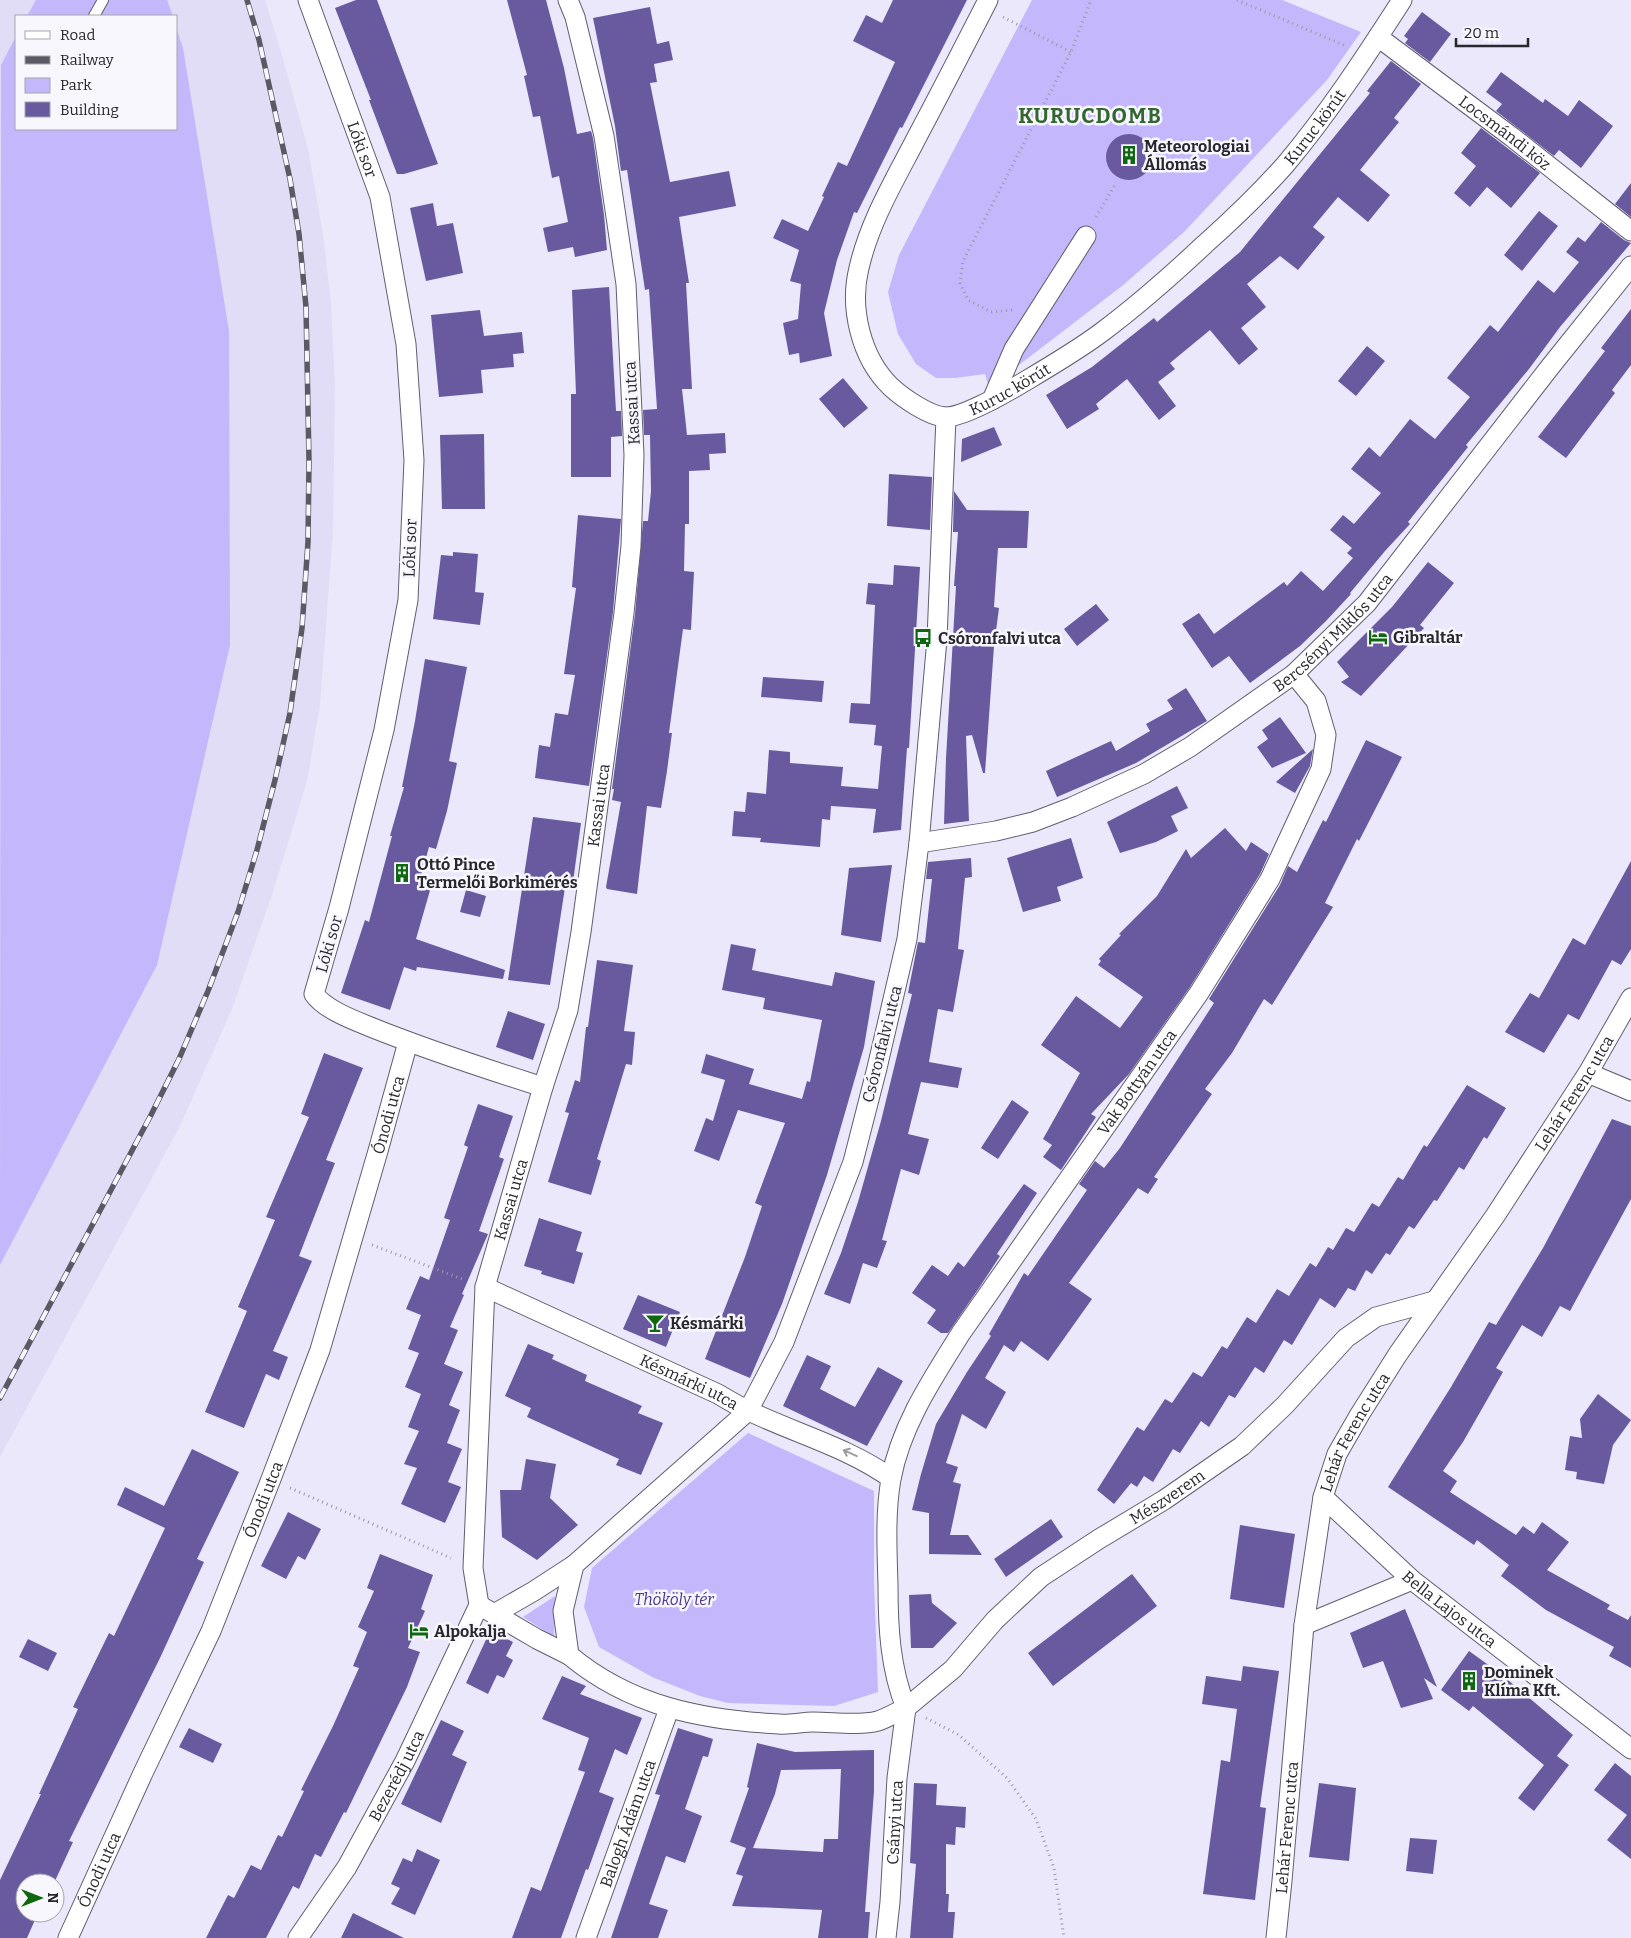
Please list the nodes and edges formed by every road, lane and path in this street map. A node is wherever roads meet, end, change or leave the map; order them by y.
1 (103, 0) edge
2 (308, 0) edge
3 (568, 0) edge
4 (1091, 0) edge
5 (1237, 0) edge
6 (1402, 0) edge
7 (987, 3) edge
8 (95, 15) edge
9 (1378, 37) junction
10 (1349, 47) dead end
11 (1070, 52) junction
12 (1631, 231) edge
13 (1086, 236) dead end
14 (1631, 266) edge
15 (1011, 311) dead end
16 (992, 400) junction
17 (946, 417) junction
18 (1294, 674) junction
19 (919, 843) junction
20 (1631, 998) edge
21 (408, 1042) junction
22 (1588, 1073) junction
23 (543, 1087) junction
24 (1631, 1091) edge
25 (353, 1238) junction
26 (485, 1287) junction
27 (1434, 1301) junction
28 (748, 1411) junction
29 (891, 1478) junction
30 (271, 1479) junction
31 (1323, 1498) junction
32 (574, 1565) junction
33 (473, 1568) junction
34 (1412, 1580) junction
35 (487, 1609) junction
36 (1304, 1624) junction
37 (569, 1655) junction
38 (906, 1708) junction
39 (669, 1709) junction
40 (1631, 1749) edge
41 (68, 1938) edge
42 (298, 1938) edge
43 (586, 1938) edge
44 (886, 1938) edge
45 (1064, 1938) edge
46 (1276, 1938) edge

1 - 8 lane
2 - 21 street, Lóki sor
3 - 23 street, Kassai utca
4 - 11 path
5 - 10 path
6 - 9 street, Kuruc körút
7 - 11 path
7 - 17 street, Kuruc körút
9 - 12 street, Locsmándi köz
9 - 16 street, Kuruc körút
11 - 15 path
13 - 16 street
14 - 18 street, Bercsényi Miklós utca
16 - 17 street, Kuruc körút
17 - 19 street, Csóronfalvi utca
18 - 19 street, Bercsényi Miklós utca
18 - 29 street, Vak Bottyán utca
19 - 28 street, Csóronfalvi utca
20 - 22 street, Lehár Ferenc utca
21 - 23 street
21 - 25 street, Ónodi utca
22 - 24 street
22 - 27 street, Lehár Ferenc utca
23 - 26 street, Kassai utca
25 - 26 path
25 - 30 street, Ónodi utca
26 - 28 street, Késmárki utca
26 - 33 street, Kassai utca
27 - 31 street, Lehár Ferenc utca
27 - 38 street, Mészverem
29 -> 28 street, Késmárki utca
28 - 32 street
29 - 38 street
30 - 33 path
30 - 41 street, Ónodi utca
31 - 34 street, Bella Lajos utca
31 - 36 street, Lehár Ferenc utca
32 - 35 street
32 - 37 street
33 - 35 street, Kassai utca
34 - 36 street
34 - 40 street, Bella Lajos utca
35 - 37 street
35 - 42 street, Bezerédj utca
36 - 46 street, Lehár Ferenc utca
37 - 39 street
38 - 39 street
38 - 44 street, Csányi utca
38 - 45 path
39 - 43 street, Balogh Ádám utca

